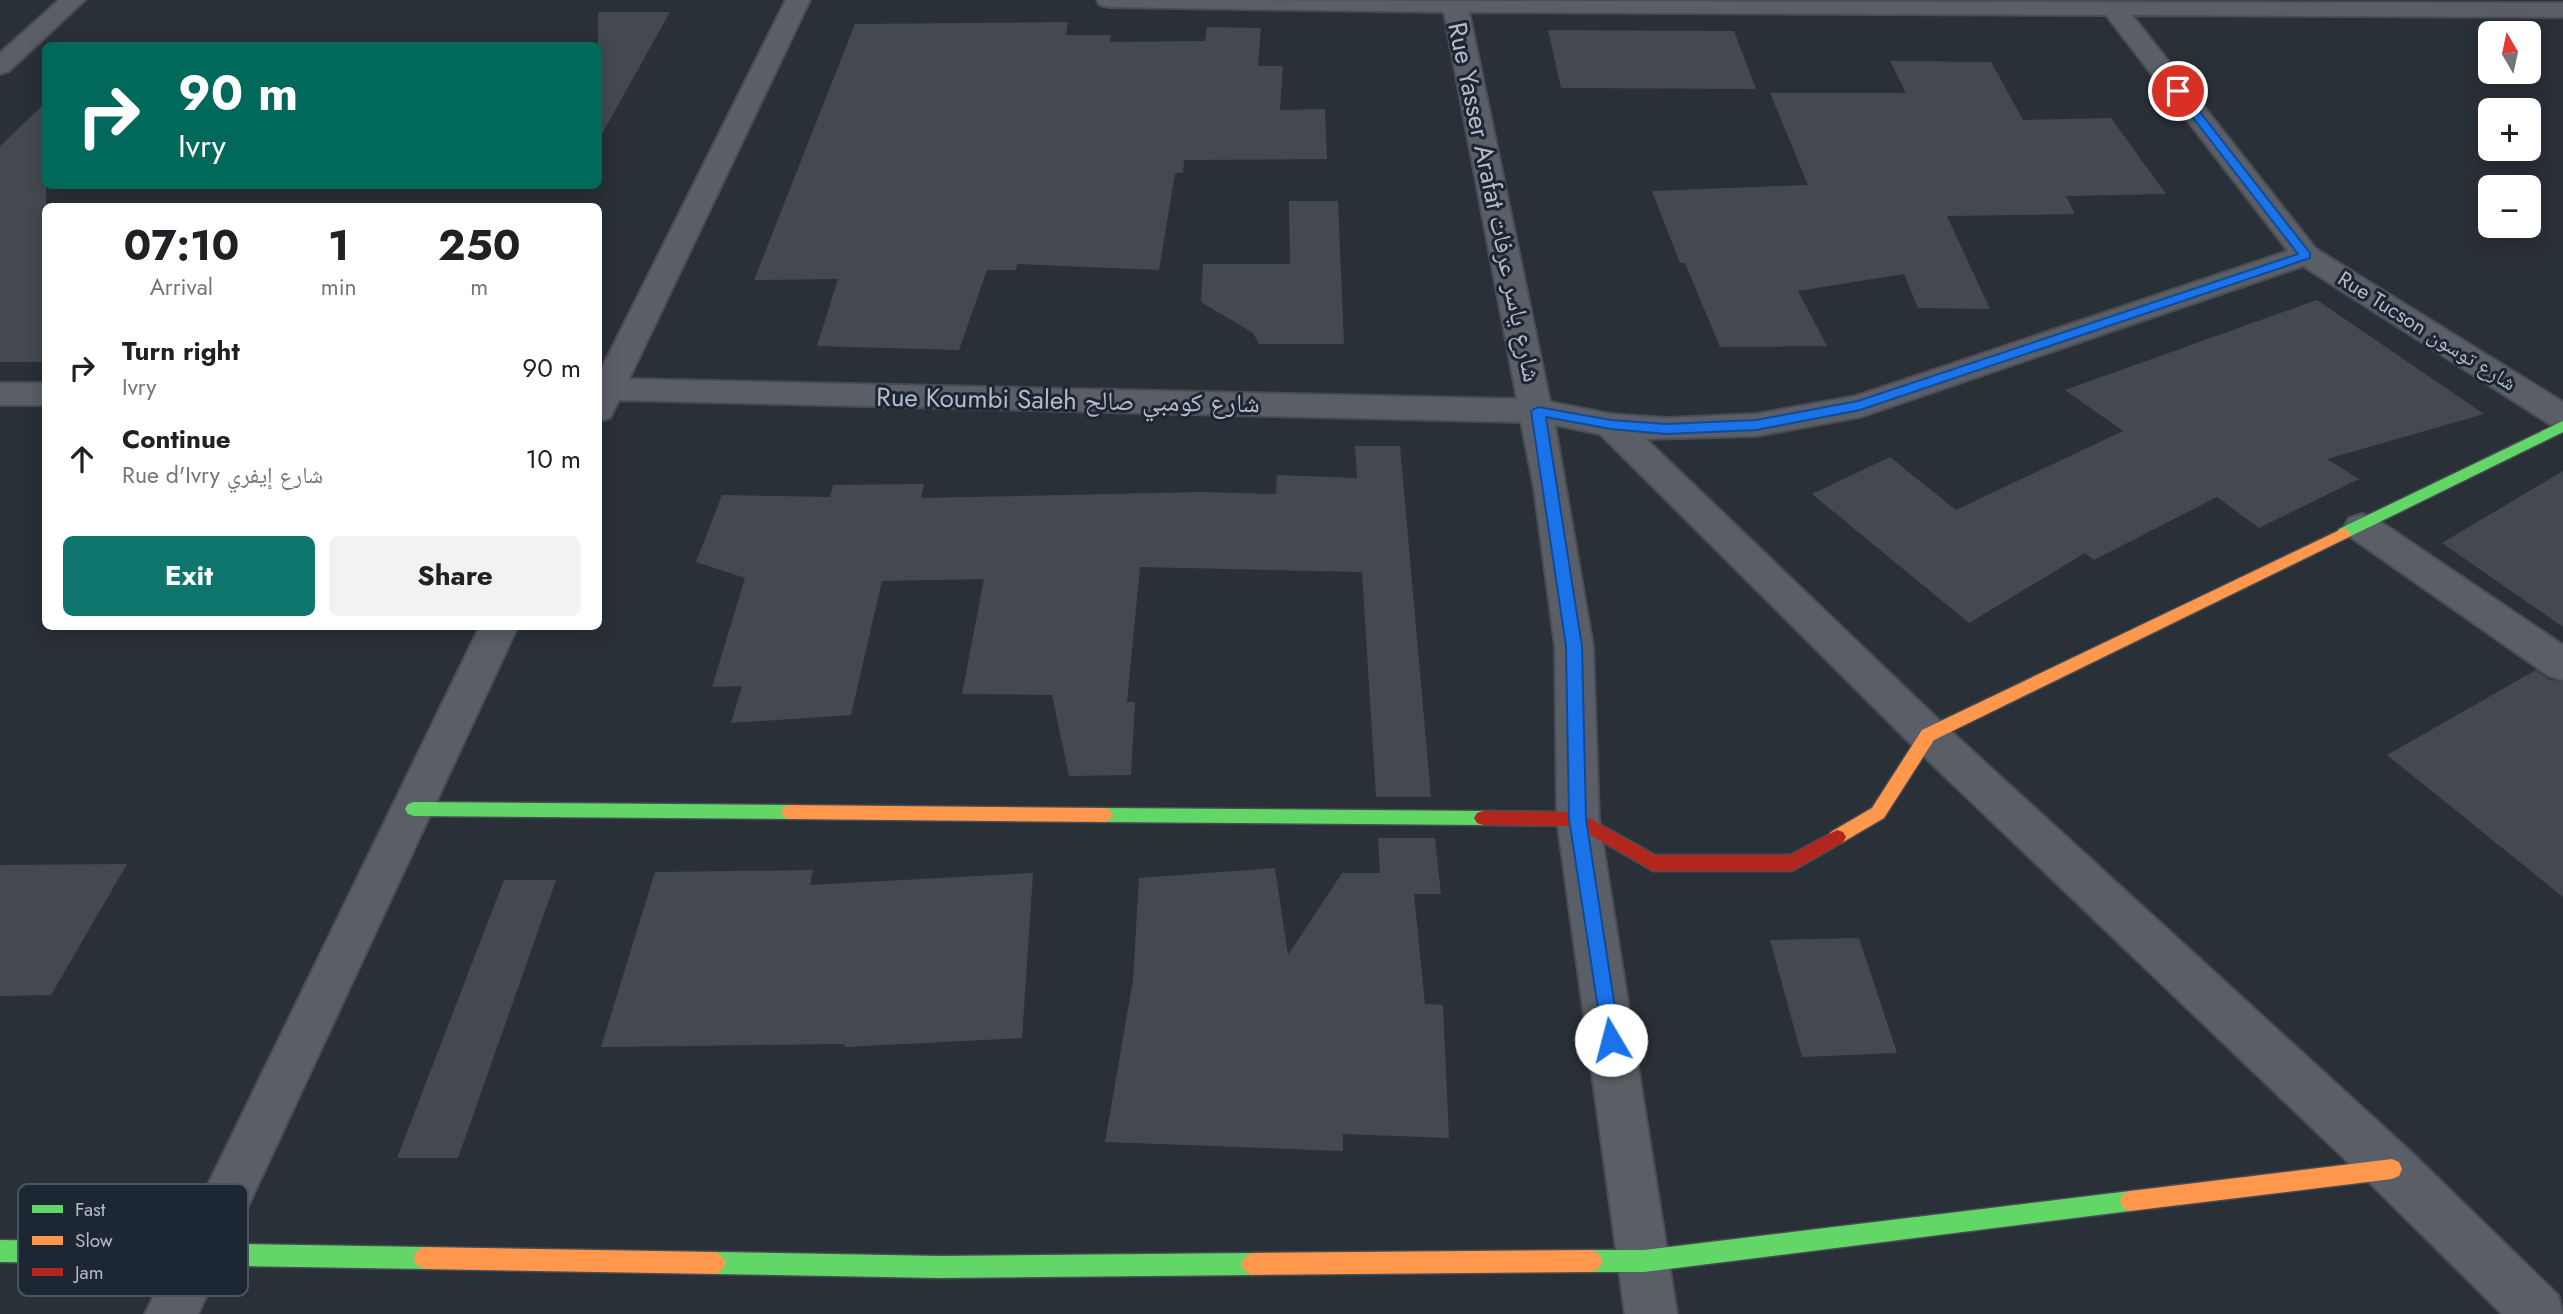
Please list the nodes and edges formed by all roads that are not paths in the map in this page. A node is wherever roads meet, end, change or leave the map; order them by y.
1 (73, 0) edge
2 (798, 0) edge
3 (1109, 0) edge
4 (1241, 2) edge
5 (2070, 4) edge
6 (1455, 5) junction
7 (2114, 9) junction
8 (2563, 10) edge
9 (0, 66) edge
10 (2306, 255) junction
11 (0, 394) edge
12 (42, 394) edge
13 (602, 396) edge
14 (1538, 411) junction
15 (2563, 417) edge
16 (1611, 425) junction
17 (2563, 426) edge
18 (2362, 527) junction
19 (497, 630) edge
20 (2563, 665) edge
21 (1928, 735) junction
22 (415, 809) junction
23 (1578, 819) junction
24 (2392, 1170) junction
25 (234, 1184) edge
26 (0, 1251) edge
27 (18, 1251) edge
28 (248, 1254) edge
29 (1643, 1261) junction
30 (180, 1296) edge
31 (2563, 1304) edge
32 (171, 1314) edge
33 (1651, 1314) edge
34 (2539, 1314) edge
35 (2552, 1314) edge

1 - 9 street
2 - 13 street
3 - 4 street
4 - 6 street
5 - 6 street
5 - 7 street
6 - 14 street, Rue Yasser Arafat شارع ياسر عرفات
7 - 8 street
7 - 10 street, Rue Tucson شارع توسون
10 - 15 street, Rue Tucson شارع توسون
10 - 16 street, Rue Koumbi Saleh شارع كومبي صالح
11 - 12 street
13 - 14 street, Rue Koumbi Saleh شارع كومبي صالح
14 - 16 street, Rue Koumbi Saleh شارع كومبي صالح
14 - 23 street, Rue Yasser Arafat شارع ياسر عرفات
16 - 21 street
17 - 18 street
18 - 20 street
18 - 21 street
19 - 22 street
21 - 23 street
21 - 24 street
22 - 23 street
22 - 25 street
23 - 29 street, Rue Yasser Arafat شارع ياسر عرفات
24 - 29 street
24 - 34 street
26 - 27 street
28 - 29 street
29 - 33 street, Rue Yasser Arafat شارع ياسر عرفات
30 - 32 street
31 - 35 street

